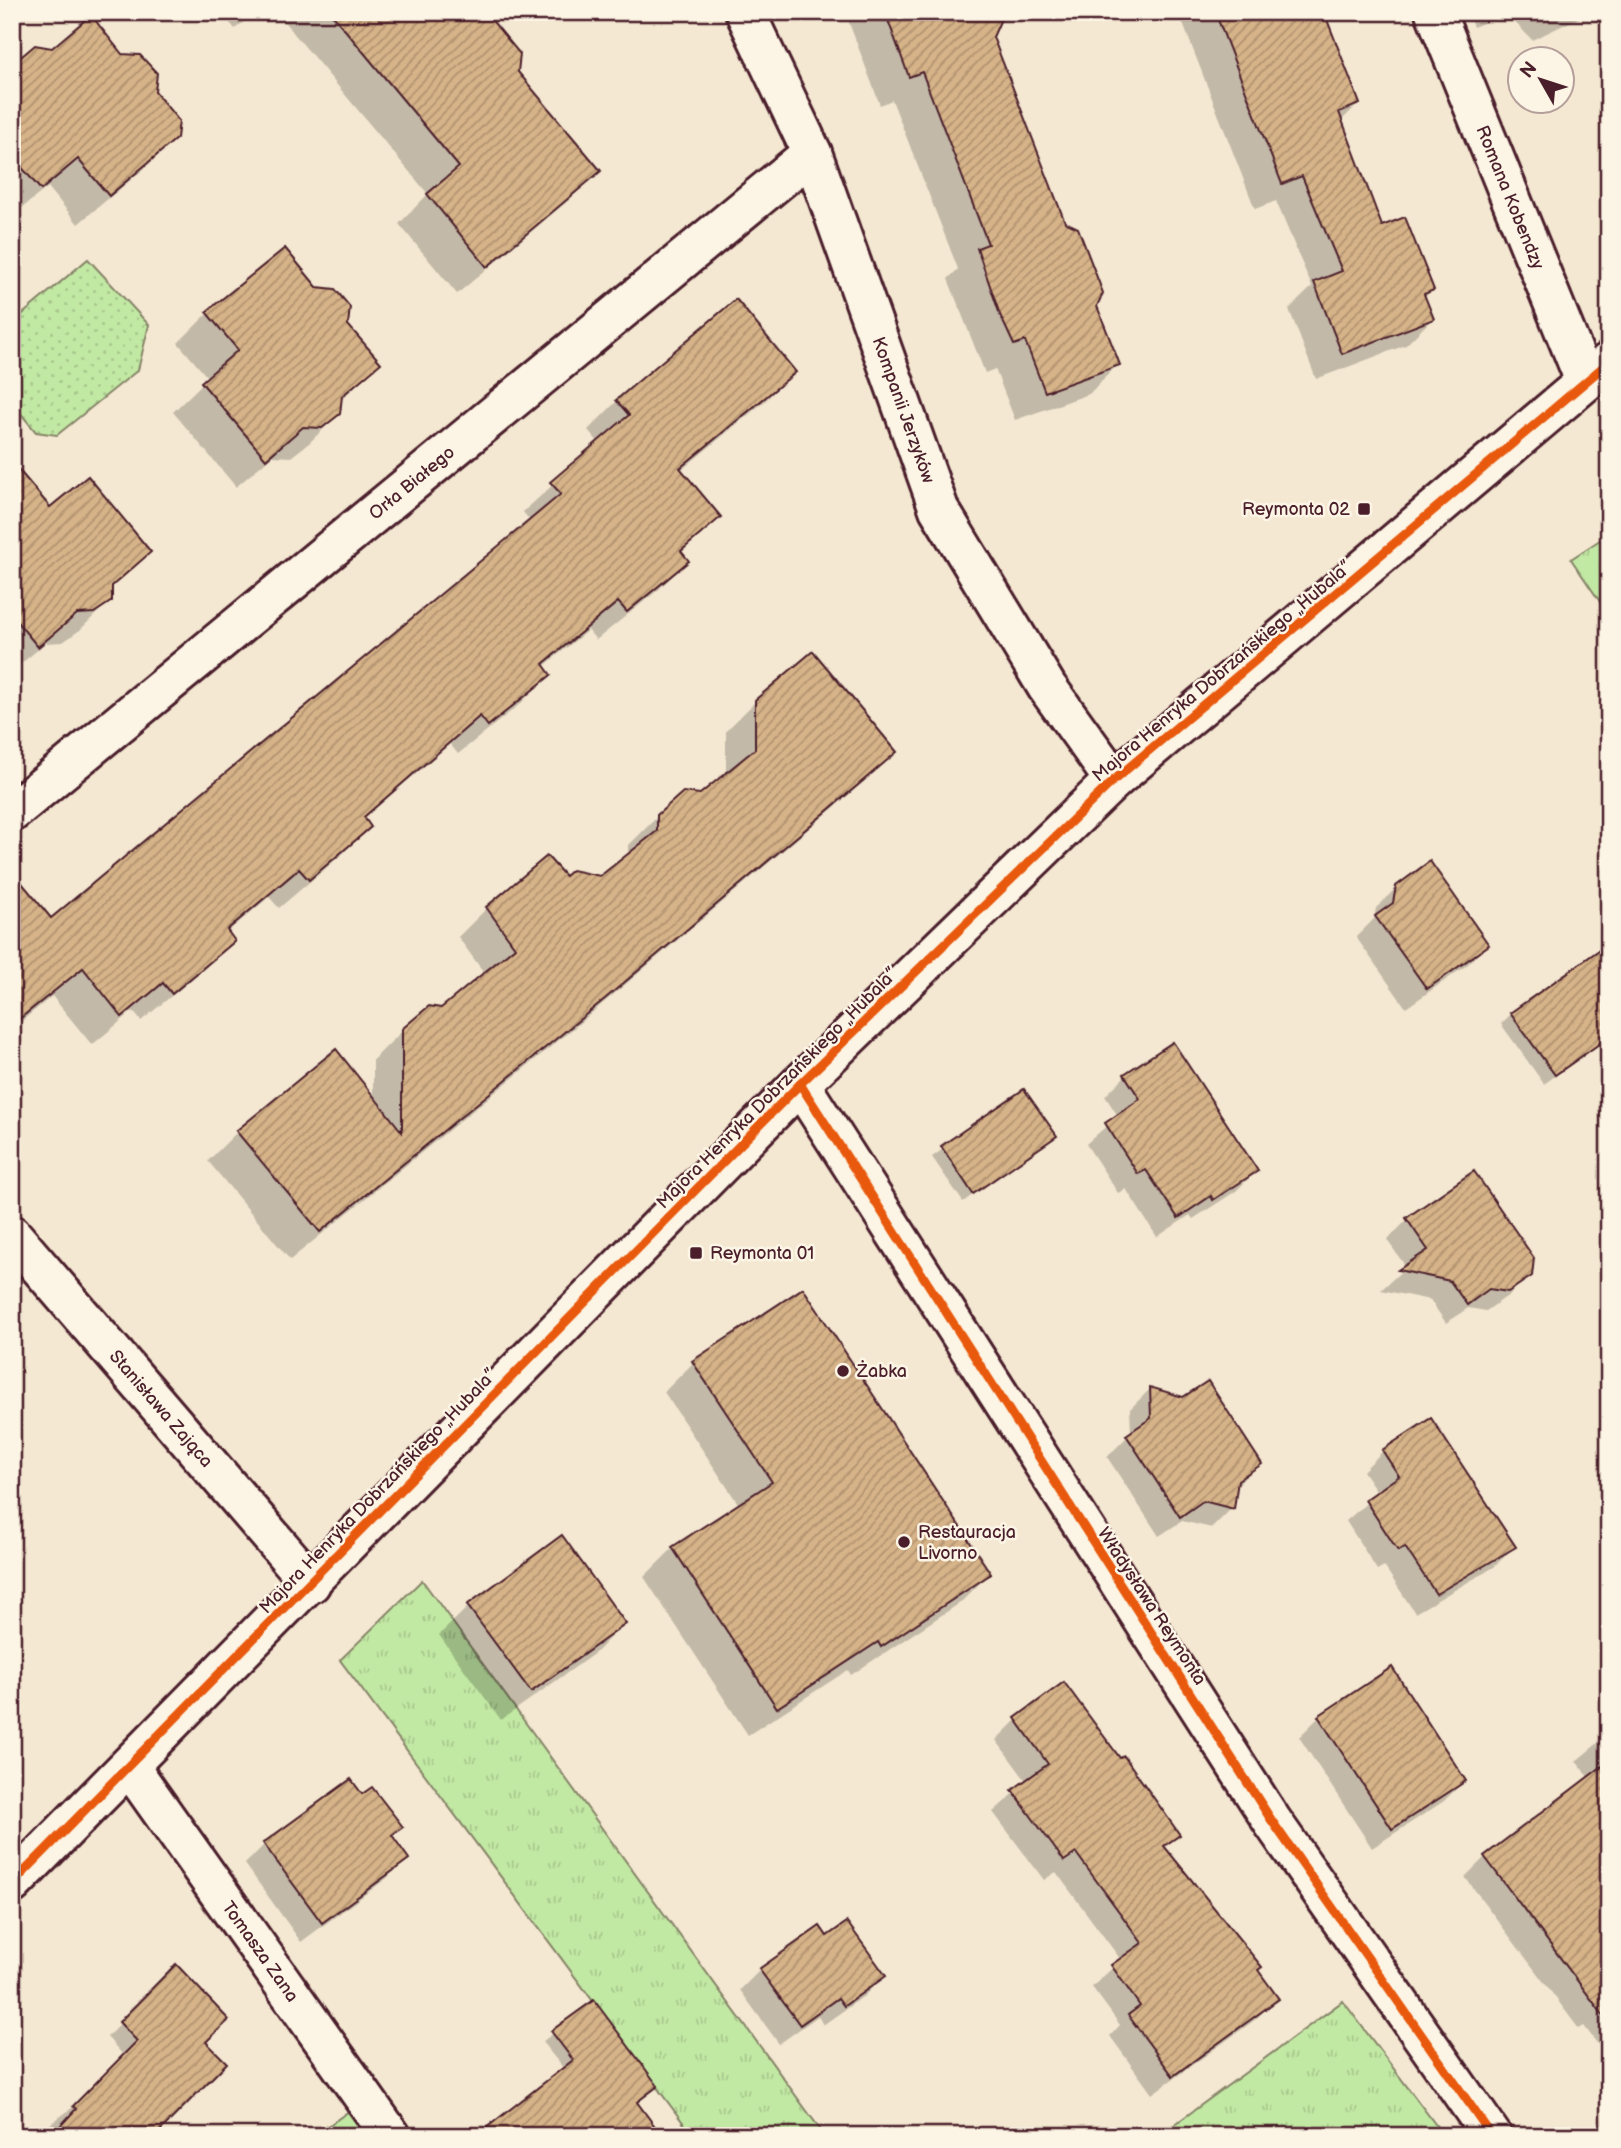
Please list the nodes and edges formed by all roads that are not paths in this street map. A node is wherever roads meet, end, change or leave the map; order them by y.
1 (745, 12) edge
2 (1435, 12) edge
3 (812, 153) junction
4 (1597, 372) edge
5 (1114, 780) junction
6 (12, 812) edge
7 (800, 1084) junction
8 (12, 1235) edge
9 (312, 1583) junction
10 (130, 1767) junction
11 (12, 1884) edge
12 (391, 2136) edge
13 (1492, 2136) edge

1 - 3 street, Kompanii Jerzyków
2 - 4 street, Romana Kobendzy
3 - 5 street, Kompanii Jerzyków
3 - 6 street, Orła Białego
4 - 5 street, Majora Henryka Dobrzańskiego „Hubala”
5 - 7 street, Majora Henryka Dobrzańskiego „Hubala”
7 - 9 street, Majora Henryka Dobrzańskiego „Hubala”
7 - 13 street, Władysława Reymonta
8 - 9 street, Stanisława Zająca
9 - 10 street, Majora Henryka Dobrzańskiego „Hubala”
10 - 11 street, Majora Henryka Dobrzańskiego „Hubala”
10 - 12 street, Tomasza Zana

